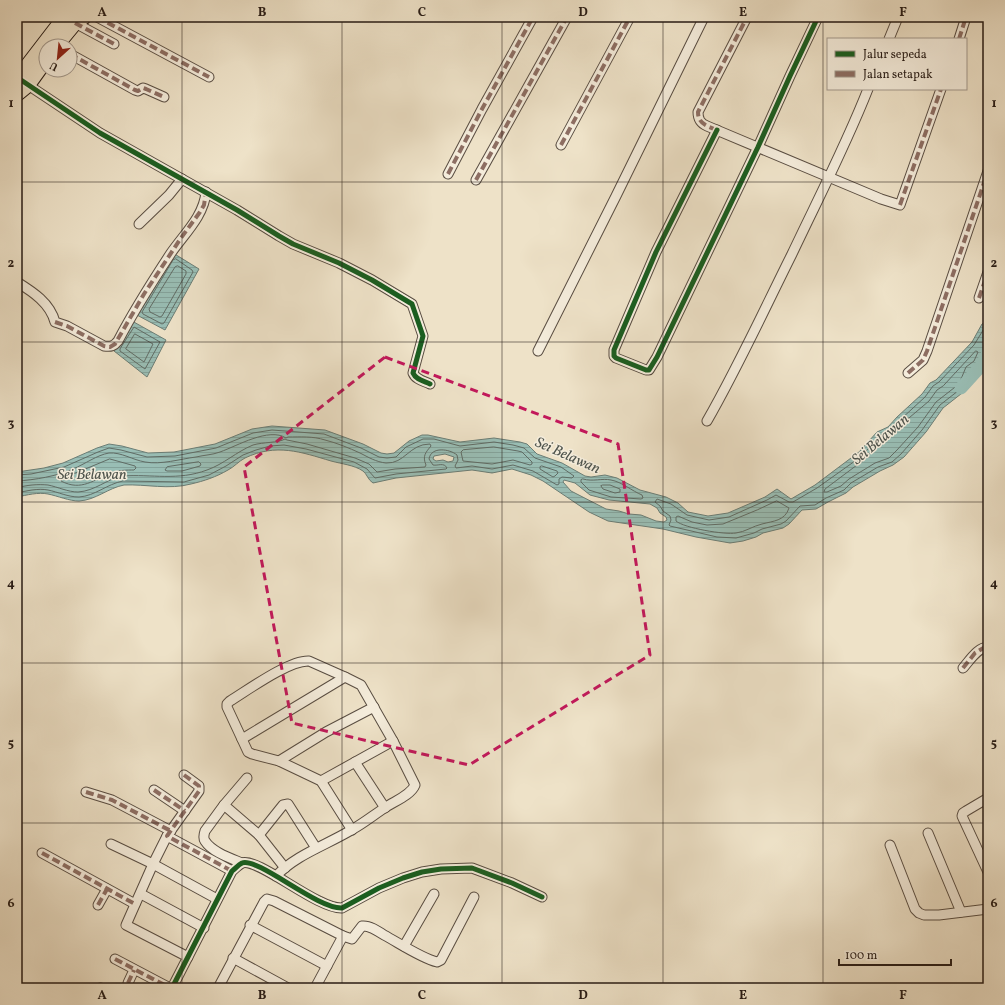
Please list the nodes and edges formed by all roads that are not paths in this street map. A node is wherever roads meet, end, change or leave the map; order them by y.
1 (97, 17) edge
2 (533, 17) edge
3 (567, 17) edge
4 (630, 17) edge
5 (704, 17) edge
6 (747, 17) edge
7 (818, 17) edge
8 (898, 17) edge
9 (966, 17) edge
10 (75, 19) edge
11 (62, 38) edge
12 (889, 38) edge
13 (959, 38) edge
14 (114, 44) dead end
15 (78, 58) edge
16 (38, 67) edge
17 (209, 77) dead end
18 (20, 84) edge
19 (868, 90) edge
20 (941, 90) edge
21 (164, 97) dead end
22 (717, 130) junction
23 (561, 145) dead end
24 (758, 147) junction
25 (988, 171) edge
26 (448, 174) dead end
27 (829, 177) junction
28 (182, 179) junction
29 (476, 180) dead end
30 (206, 192) junction
31 (139, 224) dead end
32 (988, 272) edge
33 (17, 282) edge
34 (978, 298) dead end
35 (538, 351) dead end
36 (908, 373) dead end
37 (430, 384) dead end
38 (707, 421) dead end
39 (988, 647) edge
40 (963, 668) dead end
41 (345, 676) junction
42 (374, 707) junction
43 (242, 739) junction
44 (393, 741) junction
45 (279, 761) junction
46 (355, 762) junction
47 (184, 774) dead end
48 (247, 778) dead end
49 (321, 781) junction
50 (154, 790) dead end
51 (86, 792) dead end
52 (988, 798) edge
53 (224, 805) junction
54 (384, 808) junction
55 (185, 811) junction
56 (352, 830) junction
57 (169, 833) junction
58 (928, 833) dead end
59 (259, 835) junction
60 (111, 844) dead end
61 (890, 845) dead end
62 (316, 848) junction
63 (42, 853) dead end
64 (242, 863) junction
65 (153, 864) junction
66 (285, 868) junction
67 (232, 871) junction
68 (988, 872) edge
69 (276, 876) junction
70 (107, 889) junction
71 (141, 894) junction
72 (434, 894) dead end
73 (474, 897) dead end
74 (542, 897) dead end
75 (216, 899) junction
76 (135, 904) junction
77 (98, 905) dead end
78 (988, 909) edge
79 (961, 912) junction
80 (250, 925) junction
81 (204, 928) junction
82 (343, 936) junction
83 (404, 946) junction
84 (188, 957) junction
85 (233, 958) junction
86 (115, 959) dead end
87 (327, 966) junction
88 (134, 970) junction
89 (128, 983) dead end
90 (171, 988) edge
91 (218, 988) edge
92 (288, 988) edge
93 (315, 988) edge

1 - 17 street
2 - 26 street
3 - 29 street
4 - 23 street
5 - 35 street
6 - 22 street
7 - 24 street
8 - 12 street
9 - 13 street
10 - 11 main road
10 - 14 street
10 - 18 main road
15 - 21 street
16 - 18 main road
18 - 28 street
19 - 27 street
20 - 27 street
22 - 24 street
22 - 24 street
24 - 27 street
25 - 36 street
27 - 38 street
28 - 30 street
28 - 31 street
30 - 33 street
30 - 37 street
32 - 34 street
39 - 40 street
41 - 42 street
41 - 43 street
41 - 43 street
42 - 44 street
42 - 45 street
43 - 45 street
44 - 46 street
44 - 54 street
45 - 49 street
46 - 49 street
46 - 54 street
47 - 55 street
48 - 53 street
49 - 56 street
50 - 55 street
51 - 57 street
52 - 68 street
53 - 59 street
53 - 64 street
54 - 56 street
55 - 57 street
56 - 62 street
57 - 65 street
57 - 67 street
58 - 79 street
59 - 62 street
59 - 66 street
60 - 65 street
61 - 79 street
62 - 66 street
63 - 70 street
64 - 67 street
64 - 69 street
65 - 71 street
65 - 75 street
66 - 69 street
67 - 75 street
69 - 74 street
70 - 76 street
70 - 77 street
71 - 76 street
71 - 81 street
72 - 83 street
73 - 83 street
75 - 81 street
76 - 84 street
78 - 79 street
80 - 82 street
80 - 85 street
80 - 87 street
81 - 84 street
82 - 83 street
82 - 87 street
84 - 90 street
85 - 91 street
85 - 92 street
86 - 88 street
87 - 93 street
88 - 89 street
88 - 90 street

